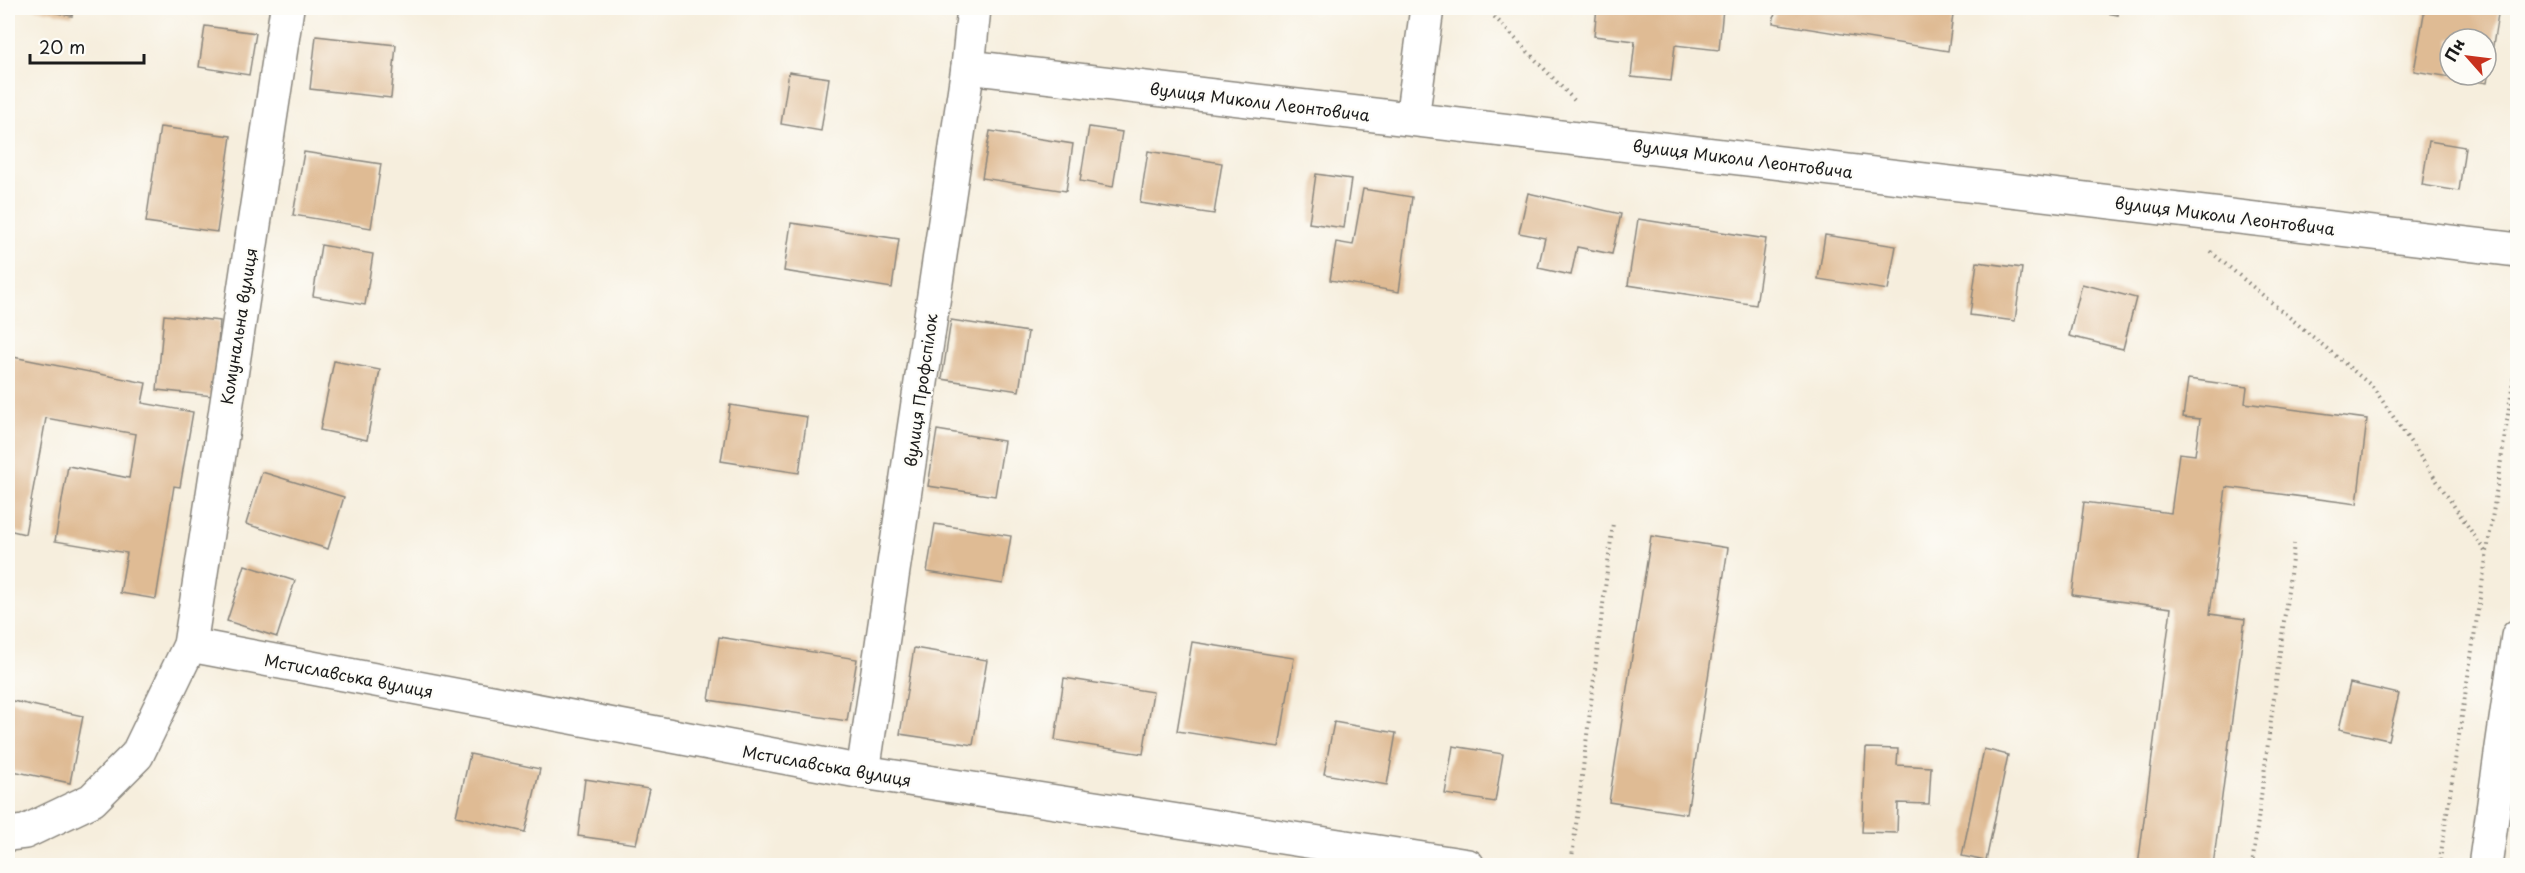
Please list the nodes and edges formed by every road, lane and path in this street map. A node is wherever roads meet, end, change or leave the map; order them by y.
1 (287, 8) edge
2 (975, 8) edge
3 (1427, 8) edge
4 (1486, 8) edge
5 (968, 67) junction
6 (1580, 106) dead end
7 (1412, 119) junction
8 (2202, 245) dead end
9 (2517, 250) edge
10 (2517, 349) edge
11 (1613, 523) dead end
12 (2294, 544) dead end
13 (2486, 553) junction
14 (2517, 636) edge
15 (190, 645) junction
16 (863, 772) junction
17 (8, 834) edge
18 (1468, 866) edge
19 (1571, 866) edge
20 (2252, 866) edge
21 (2439, 866) edge
22 (2485, 866) edge

1 - 15 street, Комунальна вулиця
2 - 5 street, вулиця Профспілок
3 - 7 street
4 - 6 path
5 - 7 street, вулиця Миколи Леонтовича
5 - 16 street, вулиця Профспілок
7 - 9 street, вулиця Миколи Леонтовича
8 - 13 path
10 - 13 path
11 - 19 path
12 - 20 path
13 - 21 path
14 - 22 street
15 - 16 street, Мстиславська вулиця
15 - 17 street, Комунальна вулиця
16 - 18 street, Мстиславська вулиця

